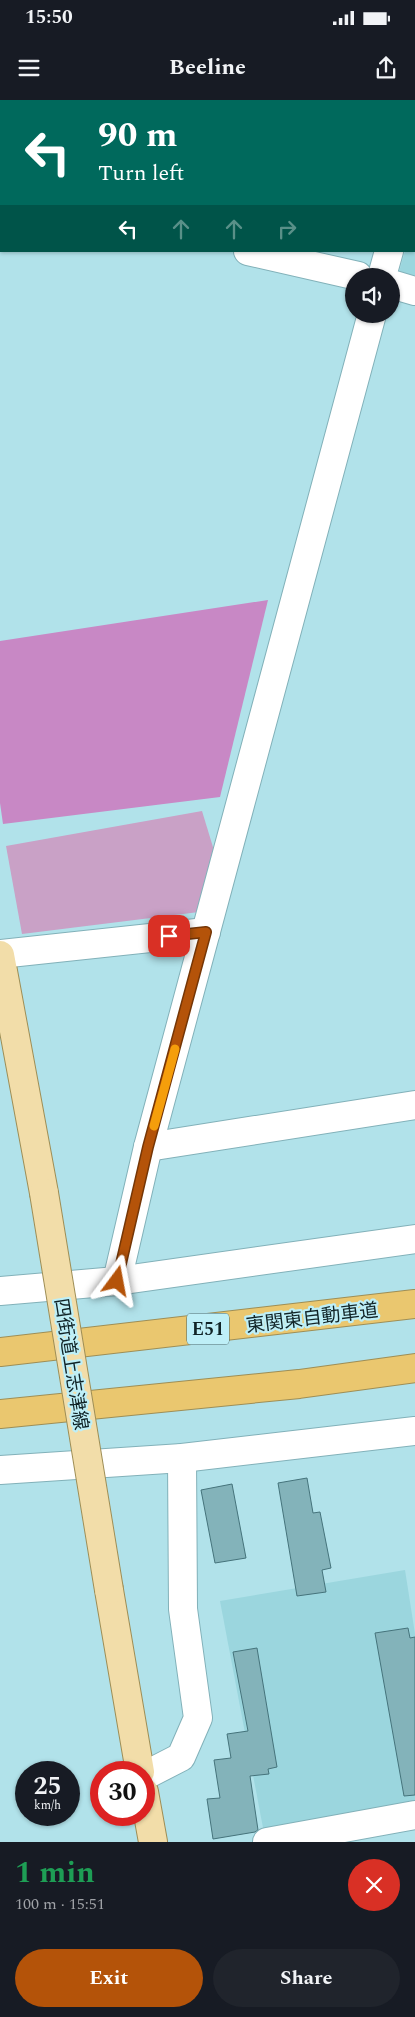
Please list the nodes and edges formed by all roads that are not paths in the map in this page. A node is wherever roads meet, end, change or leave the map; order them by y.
1 (252, 252) edge
2 (389, 252) edge
3 (384, 268) edge
4 (345, 273) edge
5 (400, 287) edge
6 (415, 291) edge
7 (370, 323) edge
8 (206, 932) junction
9 (1, 964) edge
10 (415, 1105) edge
11 (148, 1147) junction
12 (415, 1239) edge
13 (117, 1281) junction
14 (0, 1291) edge
15 (415, 1304) edge
16 (0, 1352) edge
17 (415, 1368) edge
18 (0, 1414) edge
19 (415, 1431) edge
20 (182, 1458) junction
21 (0, 1470) edge
22 (138, 1761) edge
23 (155, 1770) edge
24 (415, 1815) edge
25 (150, 1826) edge
26 (153, 1842) edge
27 (267, 1842) edge

1 - 4 street
2 - 3 street
5 - 6 street
7 - 8 street
8 - 9 street
8 - 11 street
9 - 22 main road, 四街道上志津線, bridge
10 - 11 street
11 - 13 street
12 - 13 street
13 - 14 street
15 - 16 highway, 東関東自動車道 / E51
17 - 18 highway
19 - 20 street
20 - 21 street
20 - 23 street
24 - 27 street
25 - 26 main road

